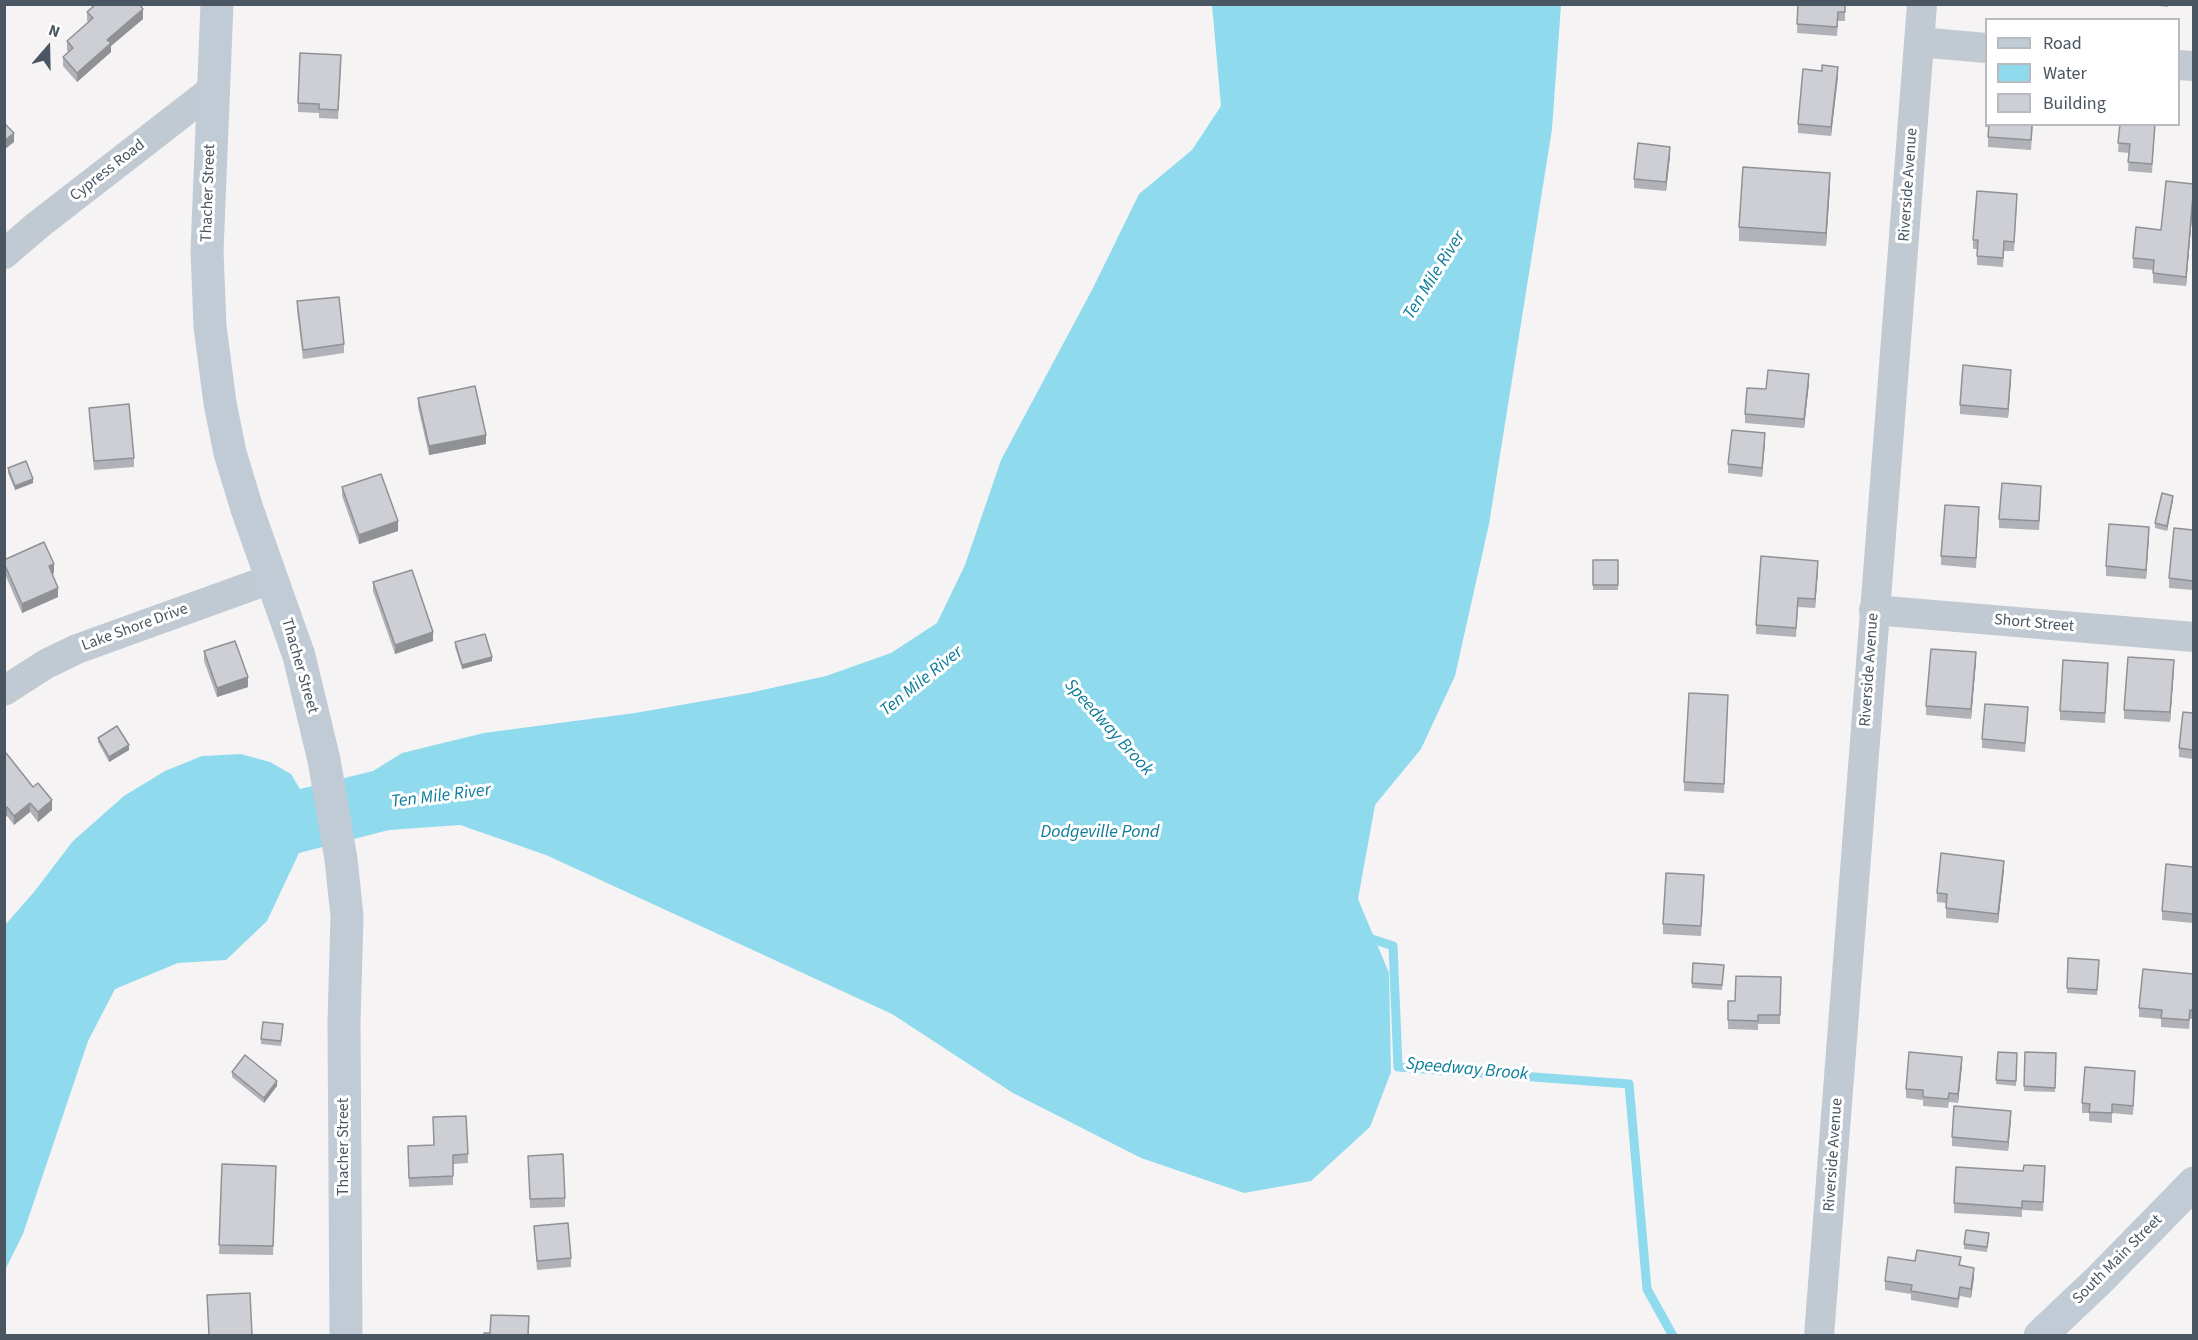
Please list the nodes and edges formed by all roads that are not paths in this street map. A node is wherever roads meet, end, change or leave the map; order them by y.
1 (217, 4) edge
2 (1922, 4) edge
3 (1919, 42) junction
4 (1985, 48) edge
5 (212, 90) junction
6 (4, 254) edge
7 (271, 579) junction
8 (1874, 610) junction
9 (2193, 637) edge
10 (4, 691) edge
11 (2193, 1183) edge
12 (346, 1335) edge
13 (1819, 1335) edge
14 (2040, 1335) edge

1 - 5 main road, Thacher Street
2 - 3 street, Riverside Avenue
3 - 4 street
3 - 8 street, Riverside Avenue
5 - 6 street, Cypress Road
5 - 7 main road, Thacher Street
7 - 10 street, Lake Shore Drive
7 - 12 main road, Thacher Street
8 - 9 street, Short Street
8 - 13 street, Riverside Avenue
11 - 14 main road, South Main Street

